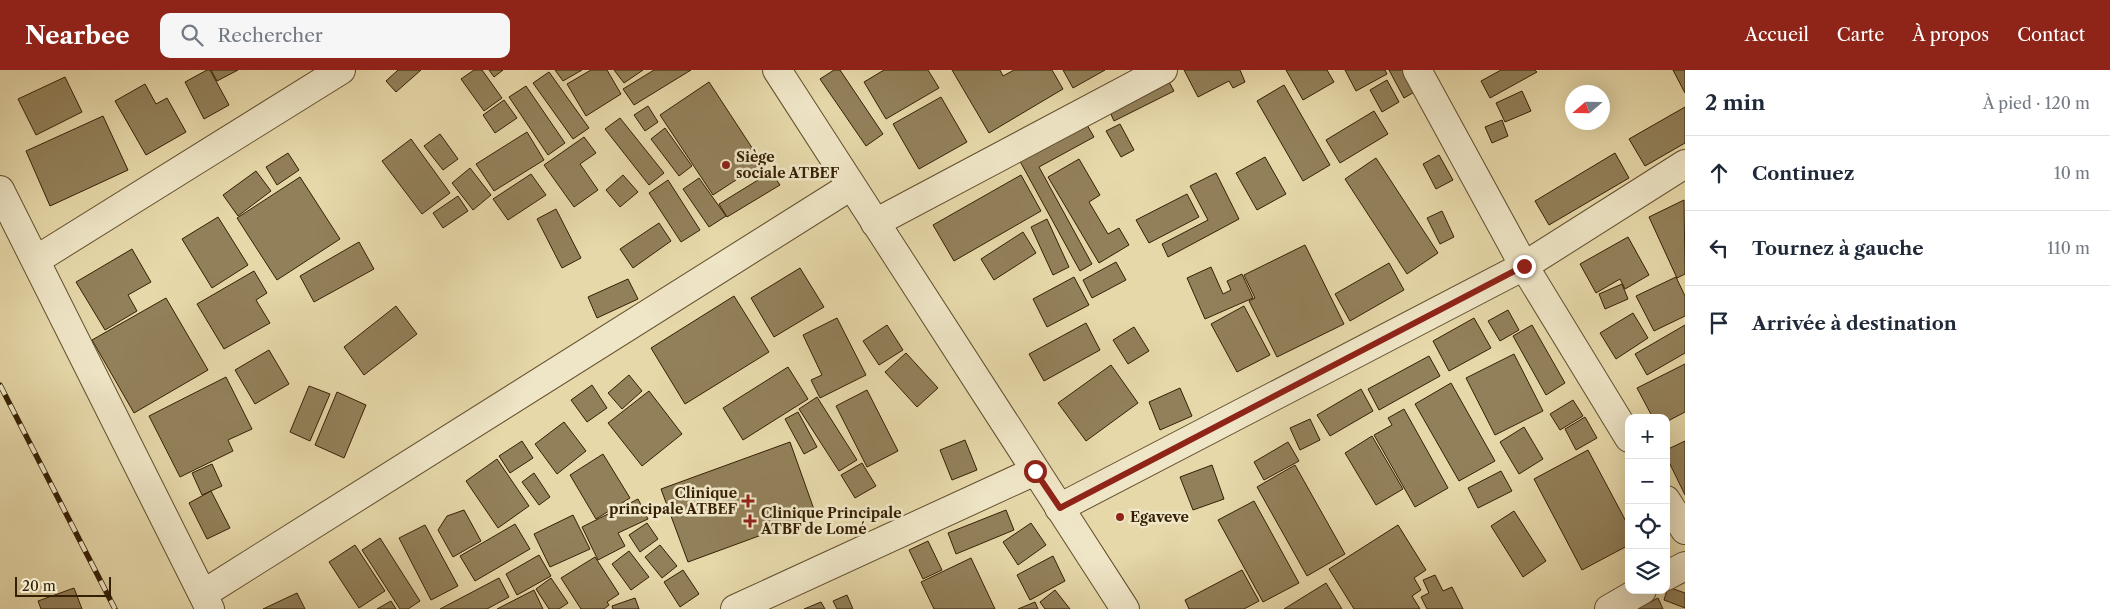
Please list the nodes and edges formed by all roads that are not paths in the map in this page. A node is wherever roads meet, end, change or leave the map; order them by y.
1 (341, 70) edge
2 (777, 70) edge
3 (1163, 70) edge
4 (1417, 70) edge
5 (1685, 164) edge
6 (851, 186) junction
7 (0, 190) edge
8 (876, 223) junction
9 (36, 260) junction
10 (1524, 266) junction
11 (1625, 431) edge
12 (1035, 471) junction
13 (1669, 504) edge
14 (1060, 508) junction
15 (1685, 530) edge
16 (1685, 566) edge
17 (1670, 574) edge
18 (1635, 594) edge
19 (207, 602) edge
20 (735, 609) edge
21 (1125, 609) edge
22 (1609, 609) edge

1 - 9 street
2 - 6 street
3 - 8 street
4 - 10 street
5 - 10 street
6 - 8 street
6 - 19 street
7 - 9 street
8 - 12 street
9 - 19 street
10 - 11 street
10 - 14 street
12 - 14 street
12 - 20 street
13 - 15 street
14 - 21 street
16 - 17 street
18 - 22 street

